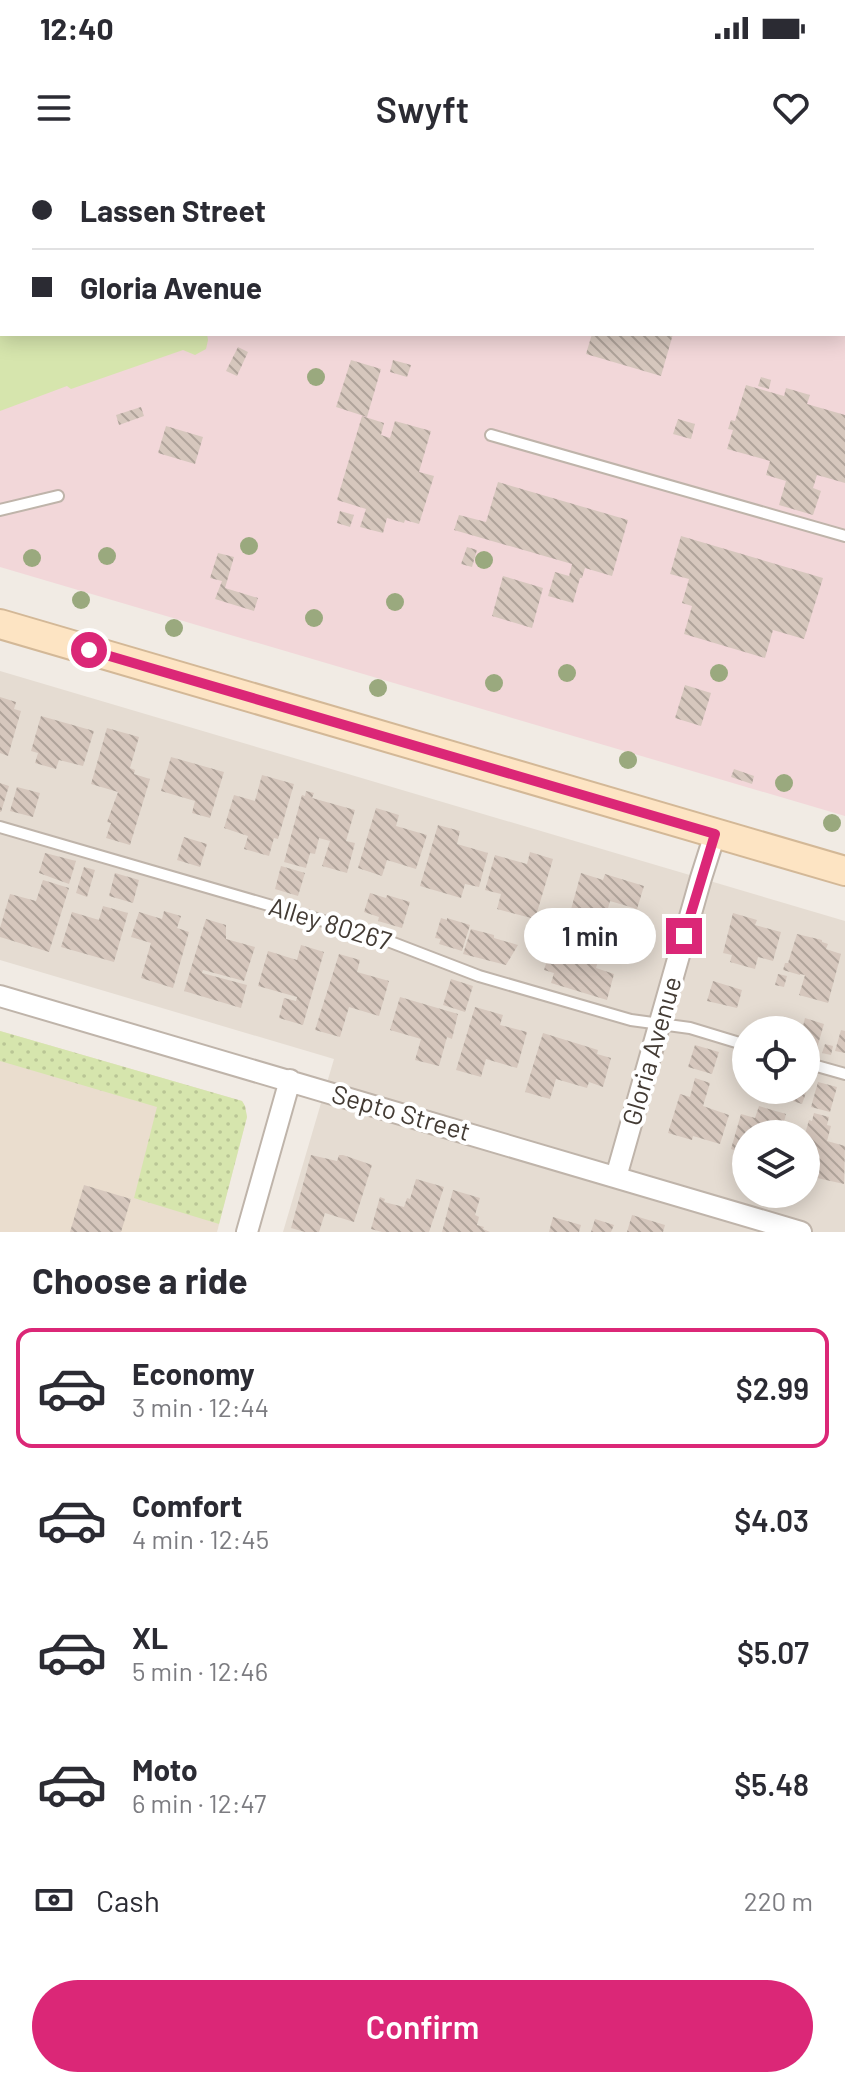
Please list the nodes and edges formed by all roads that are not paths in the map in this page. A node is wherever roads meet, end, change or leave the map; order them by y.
1 (491, 435) dead end
2 (58, 496) dead end
3 (0, 510) edge
4 (845, 536) edge
5 (0, 624) edge
6 (0, 827) edge
7 (715, 834) junction
8 (845, 871) edge
9 (0, 996) edge
10 (660, 1023) junction
11 (732, 1041) edge
12 (820, 1067) edge
13 (845, 1074) edge
14 (290, 1080) junction
15 (616, 1177) junction
16 (756, 1226) edge
17 (247, 1232) edge
18 (801, 1232) edge

1 - 4 lane
2 - 3 lane
5 - 7 main road
6 - 10 lane, Alley 80267
7 - 8 main road
7 - 10 street, Gloria Avenue
9 - 14 street, Septo Street
10 - 11 lane, Alley 80267
10 - 15 street, Gloria Avenue
12 - 13 lane
14 - 15 street, Septo Street
14 - 17 street
15 - 16 street, Septo Street
16 - 18 street, Septo Street

